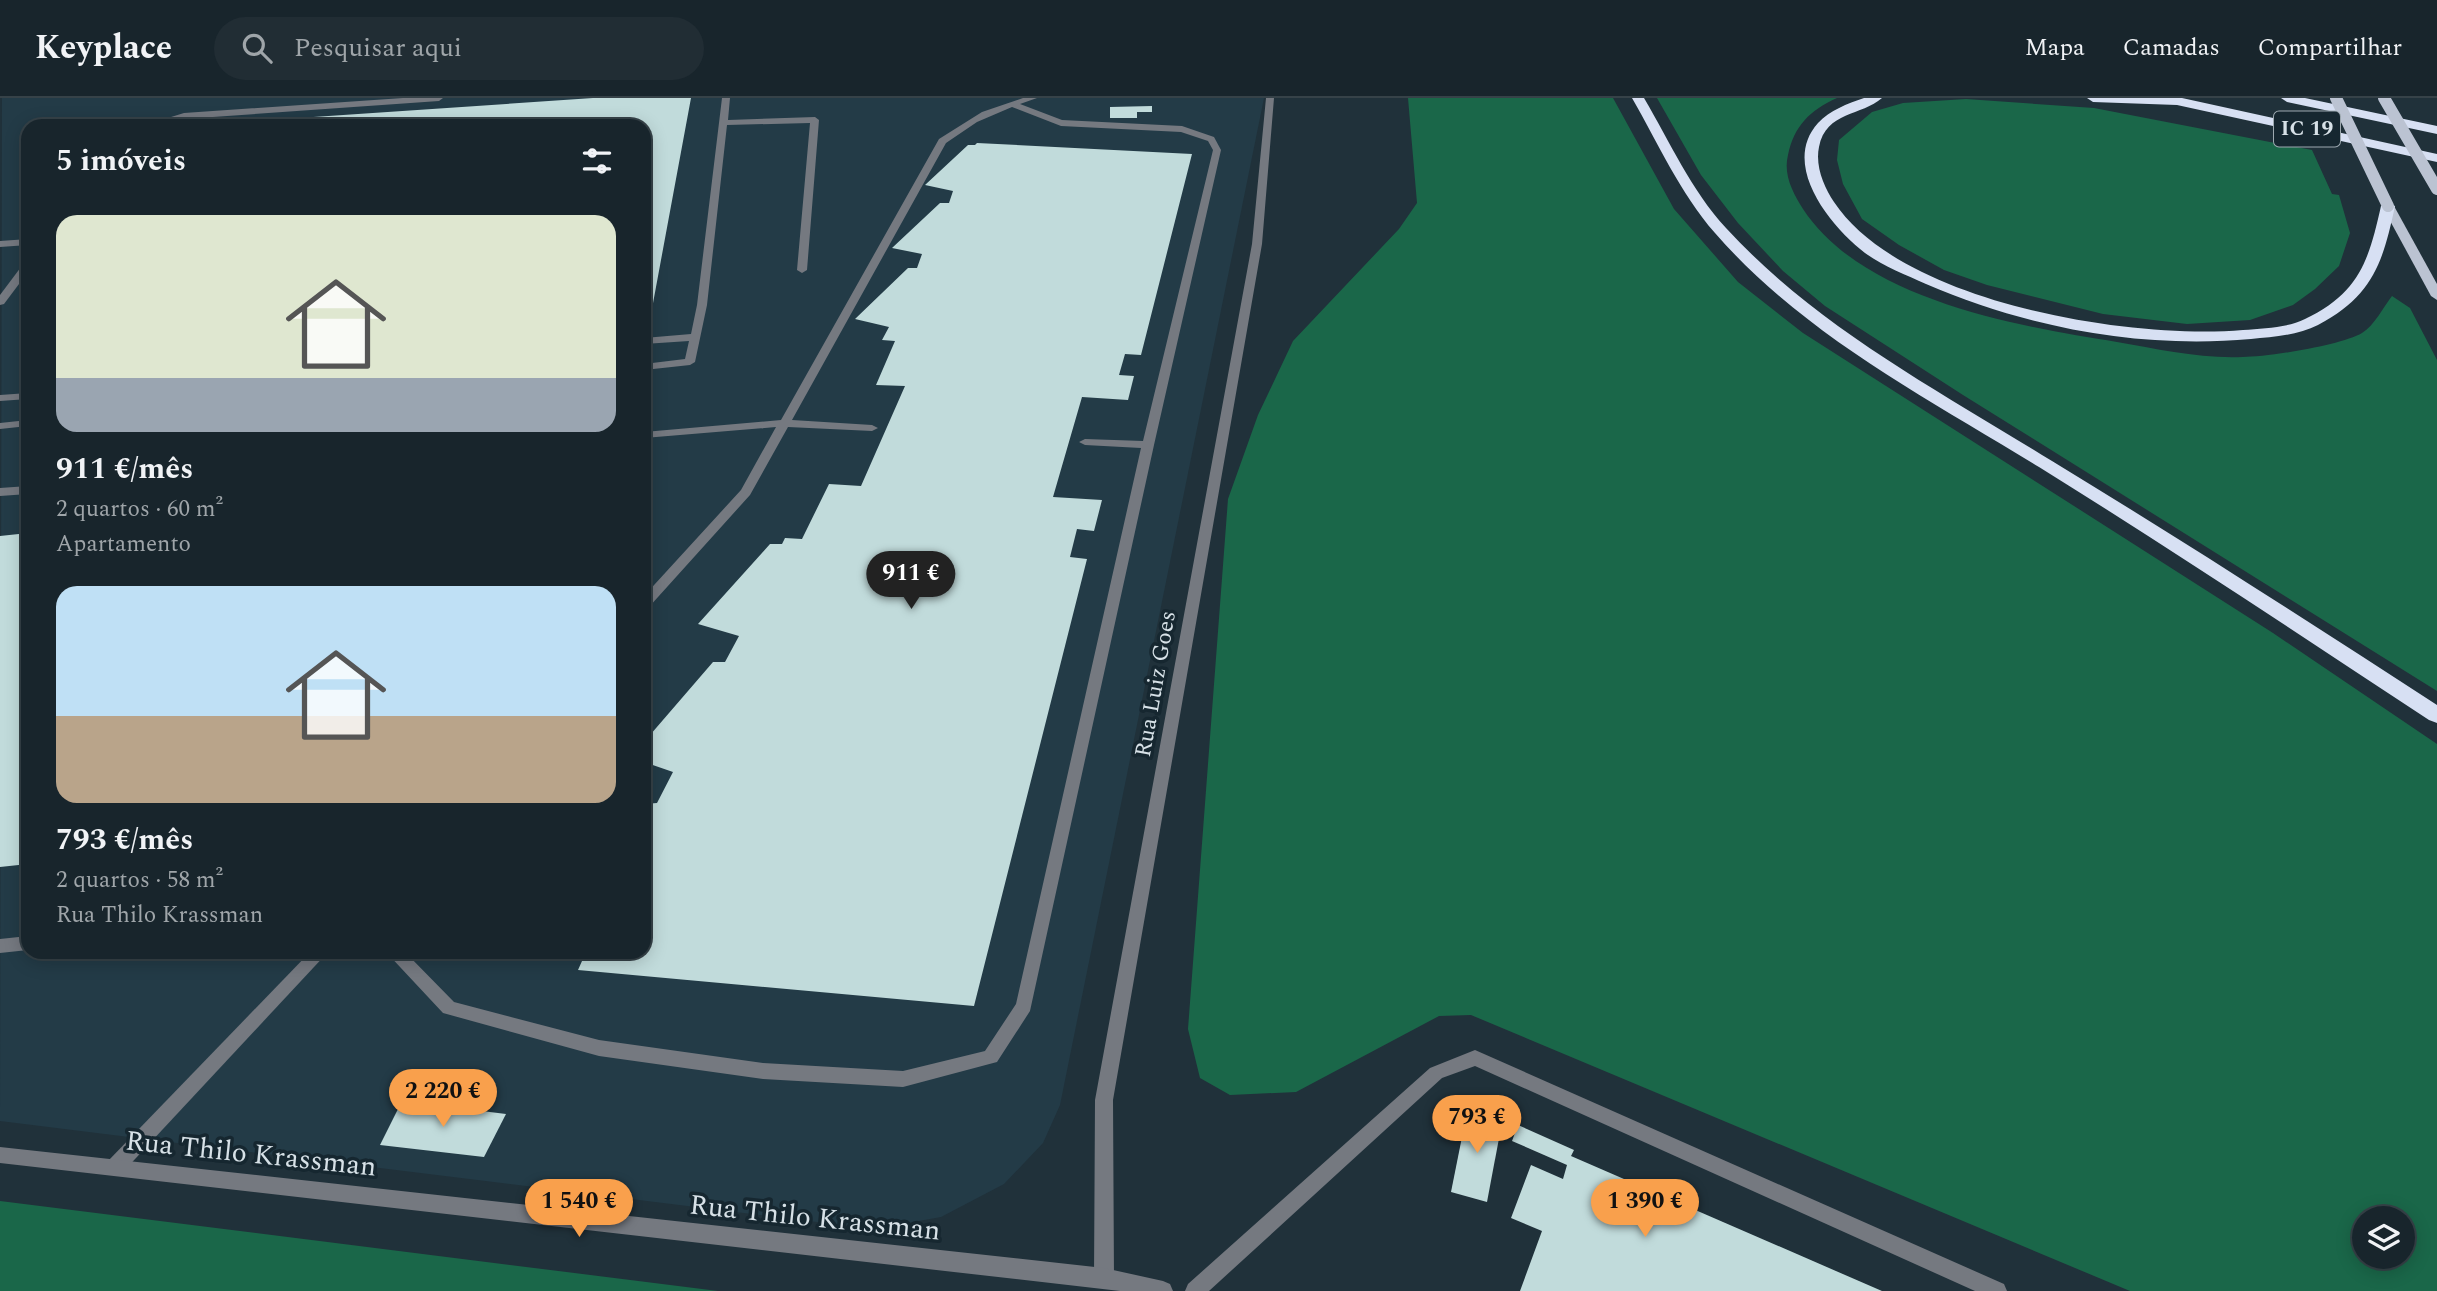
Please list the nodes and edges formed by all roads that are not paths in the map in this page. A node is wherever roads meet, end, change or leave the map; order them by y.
1 (439, 98) edge
2 (726, 98) edge
3 (1032, 98) edge
4 (1270, 98) edge
5 (1638, 98) edge
6 (1877, 98) edge
7 (2093, 98) edge
8 (2287, 98) edge
9 (2336, 98) edge
10 (2384, 98) edge
11 (2170, 99) edge
12 (1012, 104) junction
13 (239, 112) junction
14 (173, 119) edge
15 (234, 119) edge
16 (723, 123) junction
17 (2437, 130) edge
18 (2437, 158) edge
19 (2437, 189) edge
20 (2388, 206) junction
21 (21, 242) edge
22 (0, 244) edge
23 (802, 270) dead end
24 (21, 274) edge
25 (2437, 296) edge
26 (0, 302) edge
27 (696, 337) junction
28 (651, 340) edge
29 (651, 366) edge
30 (21, 396) edge
31 (0, 398) edge
32 (785, 423) junction
33 (21, 424) edge
34 (0, 426) edge
35 (872, 428) dead end
36 (651, 434) edge
37 (1085, 442) dead end
38 (1148, 445) junction
39 (21, 490) edge
40 (0, 492) edge
41 (651, 596) edge
42 (2437, 715) edge
43 (21, 944) edge
44 (0, 946) edge
45 (313, 959) edge
46 (401, 959) edge
47 (0, 1155) edge
48 (115, 1167) junction
49 (1104, 1278) junction
50 (1163, 1291) edge
51 (1195, 1291) edge
52 (1997, 1291) edge

1 - 13 street
2 - 16 street
3 - 12 street
4 - 49 street, Rua Luiz Goes
5 - 42 highway
6 - 20 highway
7 - 11 highway
8 - 17 highway, IC 19
9 - 20 main road, bridge
10 - 19 main road, bridge
11 - 18 highway, IC 19
12 - 32 street
12 - 38 street
13 - 14 street
13 - 15 street
16 - 23 street
16 - 27 street
20 - 25 main road
21 - 22 street
24 - 26 street
27 - 28 street
27 - 29 street
30 - 31 street
32 - 35 street
32 - 36 street
32 - 41 street
33 - 34 street
37 - 38 street
38 - 46 street
39 - 40 street
43 - 44 street
45 - 48 street
47 - 48 street, Rua Thilo Krassman
48 - 49 street, Rua Thilo Krassman
49 - 50 street, Rua Thilo Krassman
51 - 52 street

